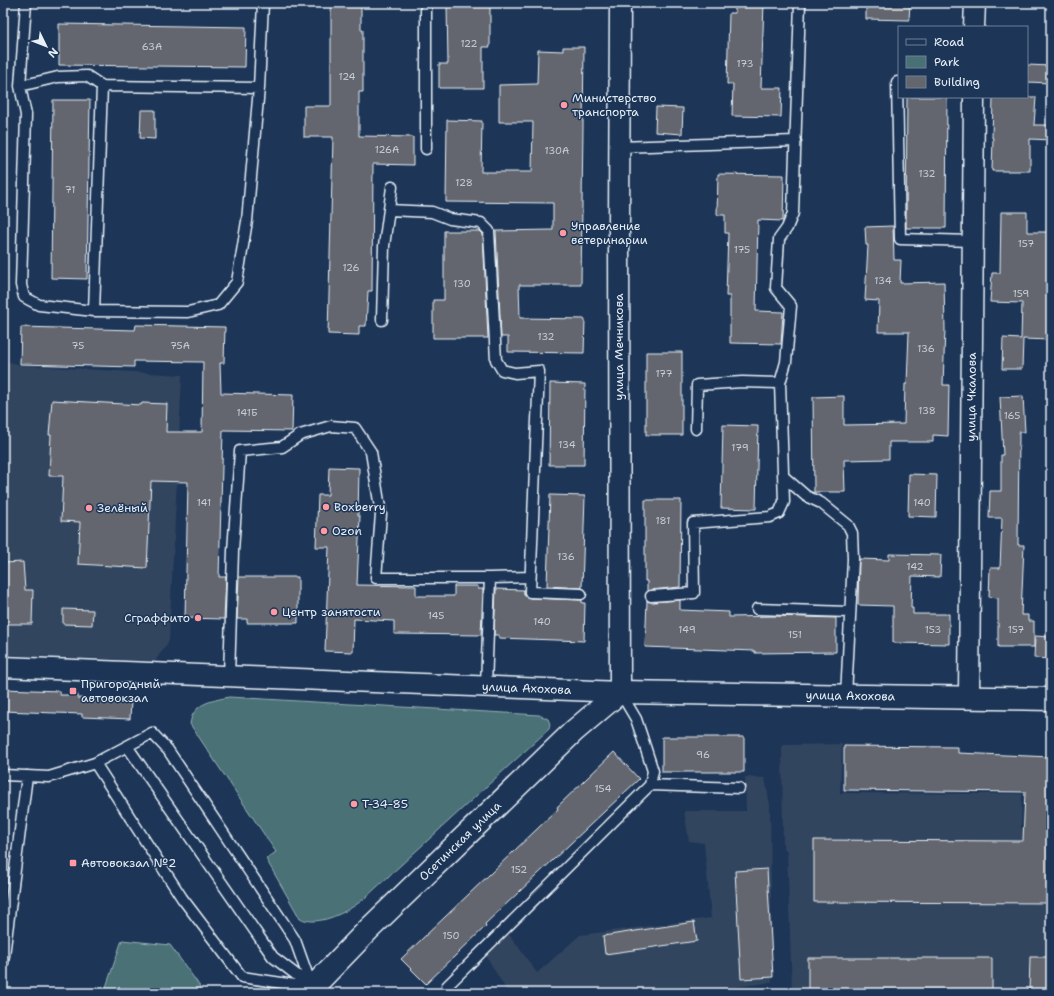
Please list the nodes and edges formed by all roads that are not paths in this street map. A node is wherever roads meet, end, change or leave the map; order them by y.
1 (26, 3) edge
2 (263, 3) edge
3 (426, 3) edge
4 (620, 3) edge
5 (800, 3) edge
6 (974, 3) edge
7 (974, 26) edge
8 (897, 82) dead end
9 (20, 86) junction
10 (102, 86) junction
11 (258, 88) junction
12 (974, 98) edge
13 (796, 142) junction
14 (619, 147) junction
15 (426, 149) dead end
16 (392, 188) dead end
17 (389, 210) junction
18 (973, 241) junction
19 (94, 311) junction
20 (382, 320) dead end
21 (780, 383) junction
22 (696, 429) dead end
23 (783, 476) junction
24 (530, 577) junction
25 (490, 578) junction
26 (581, 594) dead end
27 (651, 596) dead end
28 (757, 609) dead end
29 (849, 612) junction
30 (3, 667) edge
31 (230, 676) junction
32 (486, 686) junction
33 (620, 692) junction
34 (846, 696) junction
35 (969, 697) junction
36 (1051, 699) edge
37 (127, 746) junction
38 (95, 763) junction
39 (3, 775) edge
40 (27, 776) junction
41 (650, 786) junction
42 (739, 788) dead end
43 (3, 964) edge
44 (312, 992) edge
45 (450, 993) edge

1 - 9 lane
2 - 11 lane
3 - 15 lane
4 - 14 street, улица Мечникова
5 - 13 lane
6 - 7 street
8 - 18 lane
9 - 10 lane
9 - 19 lane
10 - 11 lane
10 - 19 lane
11 - 19 lane
12 - 18 street, улица Чкалова
13 - 14 lane
13 - 21 lane
14 - 33 street, улица Мечникова
16 - 17 lane
17 - 20 lane
17 - 24 lane
18 - 35 street, улица Чкалова
21 - 22 lane
21 - 23 lane
23 - 27 lane
23 - 29 lane
24 - 25 lane
24 - 26 lane
25 - 31 lane
25 - 32 lane
28 - 29 lane
29 - 34 lane
30 - 31 street, улица Ахохова
31 - 32 street, улица Ахохова
32 - 33 street, улица Ахохова
33 - 34 main road, улица Ахохова
33 - 41 lane
33 - 44 main road, Осетинская улица
34 - 35 main road, улица Ахохова
35 - 36 main road, улица Ахохова
37 - 38 lane
37 - 44 lane
37 - 44 lane
38 - 40 lane
38 - 44 lane
39 - 40 lane
40 - 43 lane
41 - 42 lane
41 - 45 lane

